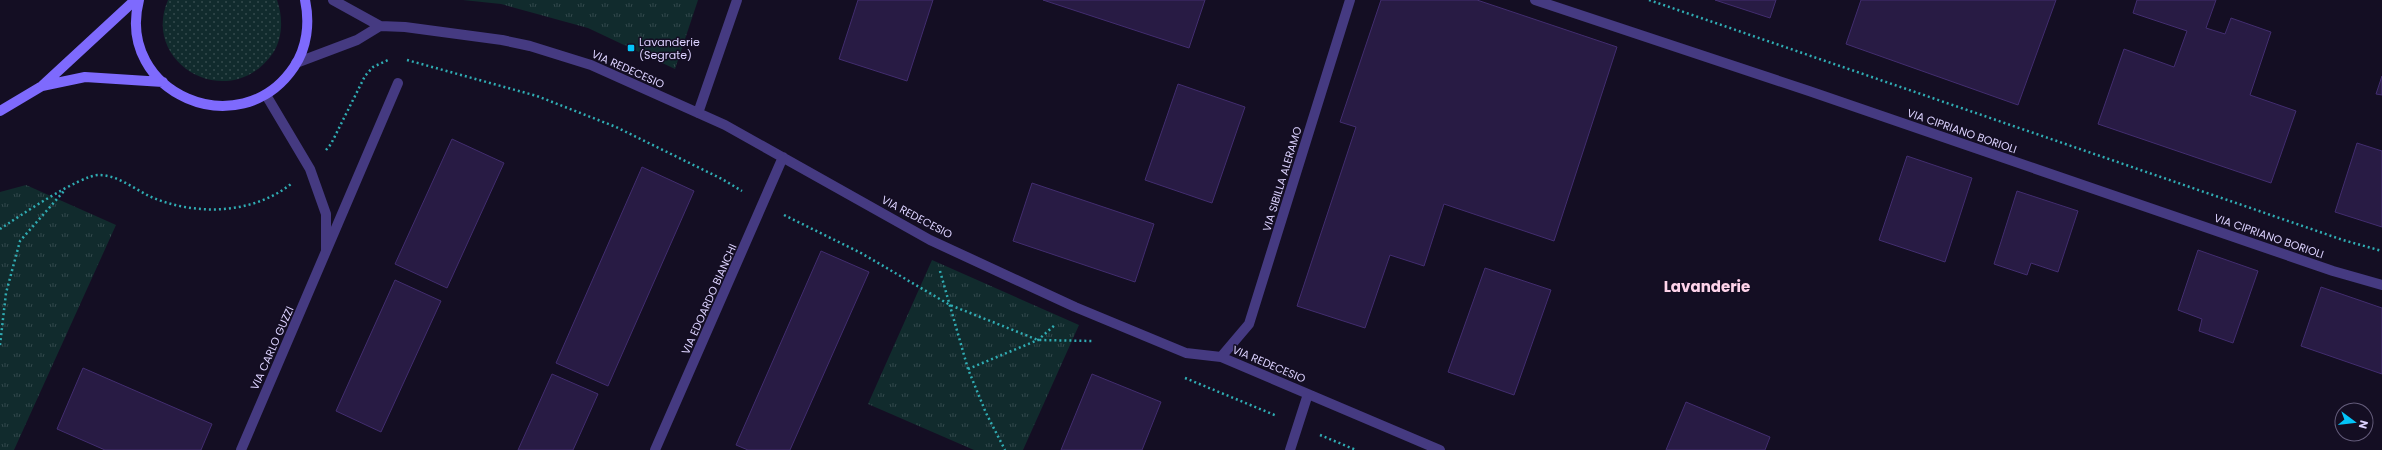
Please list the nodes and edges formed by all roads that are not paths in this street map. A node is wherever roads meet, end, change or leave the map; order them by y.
1 (135, 0) edge
2 (140, 0) edge
3 (305, 0) edge
4 (333, 0) edge
5 (737, 0) edge
6 (1350, 0) edge
7 (1535, 0) edge
8 (380, 26) junction
9 (296, 63) junction
10 (162, 82) junction
11 (398, 83) dead end
12 (42, 86) junction
13 (266, 95) junction
14 (0, 111) edge
15 (698, 113) junction
16 (783, 157) junction
17 (326, 256) junction
18 (2382, 285) edge
19 (1221, 357) junction
20 (1308, 394) junction
21 (241, 450) edge
22 (656, 450) edge
23 (1290, 450) edge
24 (1440, 450) edge

1 - 12 street
2 - 10 street
3 - 9 street
4 - 8 street, VIA REDECESIO
5 - 15 street
6 - 19 street, VIA SIBILLA ALERAMO
7 - 18 street, VIA CIPRIANO BORIOLI
8 - 9 street
8 - 15 street, VIA REDECESIO
9 - 13 street
10 - 12 street
10 - 13 street
11 - 17 street, VIA CARLO GUZZI
12 - 14 street
13 - 17 street, VIA CARLO GUZZI
15 - 16 street, VIA REDECESIO
16 - 19 street, VIA REDECESIO
16 - 22 street, VIA EDOARDO BIANCHI
17 - 21 street, VIA CARLO GUZZI
19 - 20 street, VIA REDECESIO
20 - 23 street
20 - 24 street, VIA REDECESIO

